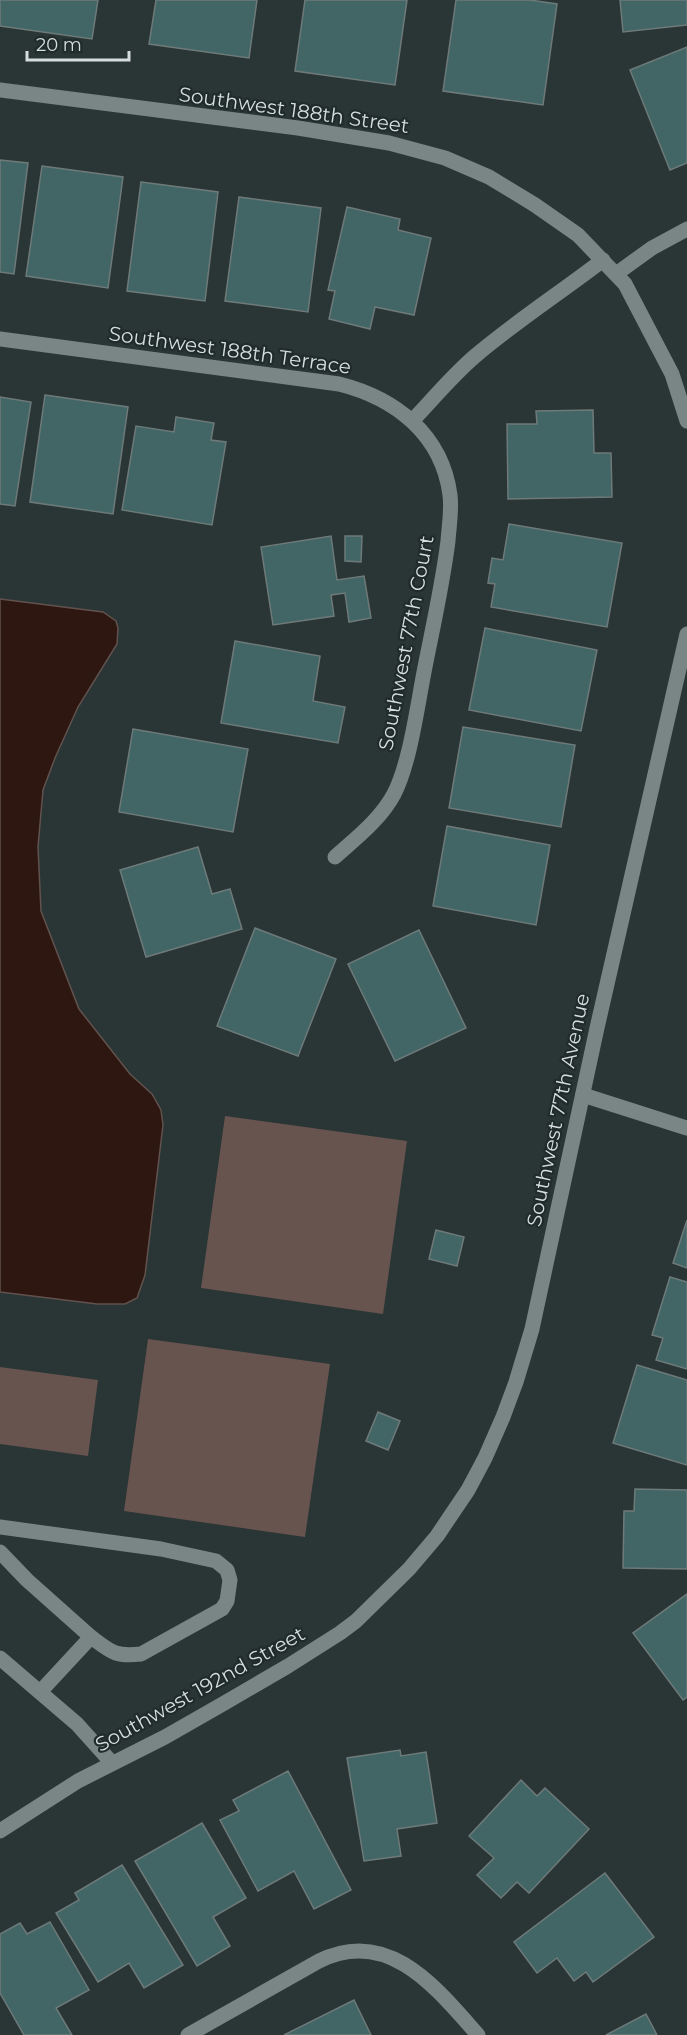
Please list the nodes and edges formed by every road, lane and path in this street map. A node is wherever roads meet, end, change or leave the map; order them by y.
1 (0, 90) edge
2 (687, 229) edge
3 (603, 260) junction
4 (616, 274) junction
5 (0, 339) edge
6 (413, 420) junction
7 (687, 421) edge
8 (687, 634) edge
9 (334, 856) dead end
10 (583, 1095) junction
11 (687, 1128) edge
12 (0, 1527) edge
13 (0, 1552) edge
14 (409, 1569) joint
15 (92, 1636) junction
16 (0, 1658) edge
17 (40, 1692) junction
18 (112, 1763) junction
19 (0, 1831) edge
20 (188, 2035) edge
21 (478, 2035) edge

1 - 3 street, Southwest 188th Street
2 - 4 street
3 - 4 street, Southwest 188th Street
3 - 6 street
4 - 7 street
5 - 6 street, Southwest 188th Terrace
6 - 9 street, Southwest 77th Court
8 - 10 street, Southwest 77th Avenue
10 - 11 street
10 - 14 street, Southwest 77th Avenue
12 - 15 street
13 - 15 street
14 - 18 street, Southwest 192nd Street
15 - 17 street
16 - 17 street
17 - 18 street
18 - 19 street, Southwest 192nd Street
20 - 21 street

